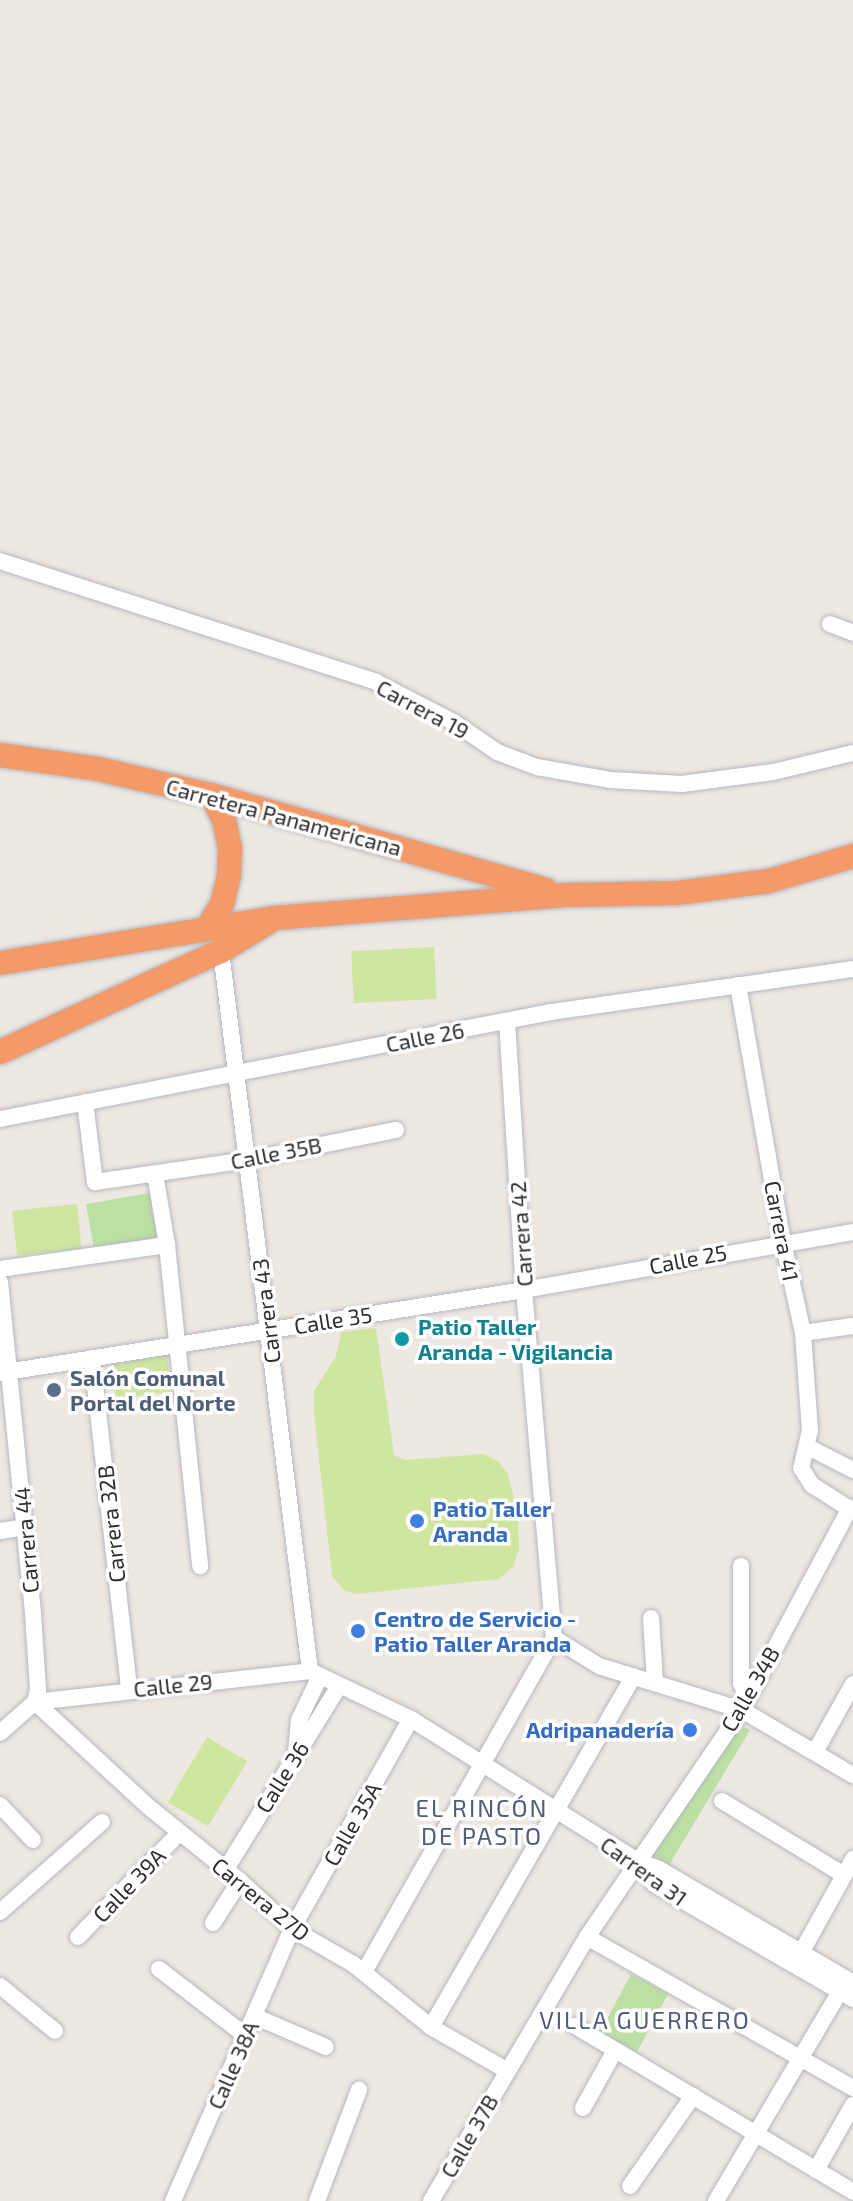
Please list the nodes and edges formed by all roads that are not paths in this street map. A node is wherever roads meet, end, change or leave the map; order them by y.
1 (0, 561) edge
2 (830, 624) dead end
3 (853, 633) edge
4 (853, 745) edge
5 (853, 753) edge
6 (0, 755) edge
7 (806, 765) junction
8 (211, 795) junction
9 (853, 856) edge
10 (564, 895) junction
11 (274, 918) junction
12 (207, 928) junction
13 (221, 951) junction
14 (0, 963) edge
15 (853, 969) edge
16 (738, 985) junction
17 (507, 1021) junction
18 (0, 1052) edge
19 (237, 1073) junction
20 (85, 1102) junction
21 (0, 1119) edge
22 (396, 1130) dead end
23 (247, 1160) junction
24 (155, 1174) junction
25 (853, 1232) edge
26 (783, 1242) junction
27 (167, 1245) junction
28 (0, 1269) edge
29 (0, 1282) edge
30 (524, 1290) junction
31 (853, 1326) edge
32 (268, 1330) junction
33 (803, 1333) junction
34 (178, 1345) junction
35 (92, 1358) junction
36 (5, 1372) edge
37 (808, 1447) junction
38 (853, 1470) edge
39 (851, 1510) edge
40 (25, 1527) junction
41 (0, 1531) edge
42 (200, 1566) dead end
43 (741, 1566) dead end
44 (651, 1618) dead end
45 (554, 1638) junction
46 (315, 1674) junction
47 (634, 1676) junction
48 (655, 1681) junction
49 (853, 1684) edge
50 (339, 1686) junction
51 (129, 1689) junction
52 (35, 1702) junction
53 (745, 1704) junction
54 (411, 1719) junction
55 (0, 1733) edge
56 (815, 1752) junction
57 (296, 1755) junction
58 (484, 1763) junction
59 (853, 1775) edge
60 (722, 1801) dead end
61 (0, 1805) edge
62 (557, 1813) junction
63 (102, 1822) dead end
64 (179, 1833) junction
65 (33, 1840) dead end
66 (853, 1859) edge
67 (636, 1860) junction
68 (226, 1869) junction
69 (844, 1875) junction
70 (240, 1881) junction
71 (0, 1912) edge
72 (213, 1923) dead end
73 (292, 1929) junction
74 (78, 1937) dead end
75 (587, 1937) junction
76 (798, 1961) junction
77 (159, 1969) dead end
78 (364, 1972) junction
79 (0, 1986) edge
80 (849, 1989) edge
81 (254, 2016) junction
82 (575, 2026) dead end
83 (431, 2027) junction
84 (55, 2031) dead end
85 (246, 2036) junction
86 (326, 2047) dead end
87 (614, 2052) junction
88 (802, 2058) junction
89 (506, 2070) junction
90 (853, 2088) edge
91 (359, 2090) dead end
92 (693, 2096) junction
93 (853, 2105) edge
94 (583, 2108) dead end
95 (756, 2137) junction
96 (816, 2170) junction
97 (630, 2186) dead end
98 (853, 2192) edge
99 (173, 2201) edge
100 (317, 2201) edge
101 (431, 2201) edge
102 (716, 2201) edge

1 - 7 street, Carrera 19
2 - 3 street
4 - 7 street
5 - 7 street, Carrera 19
6 - 8 highway, Carretera Panamericana
8 - 10 highway, Carretera Panamericana
8 - 12 highway
9 - 10 highway, Carretera Panamericana
10 - 11 highway, Carretera Panamericana
11 - 12 highway, Carretera Panamericana
11 - 13 highway
12 - 14 highway, Carretera Panamericana
13 - 18 highway
13 - 19 street, Carrera 43
15 - 16 street, Calle 26
16 - 17 street, Calle 26
16 - 26 street, Carrera 41
17 - 19 street, Calle 26
17 - 30 street, Carrera 42
19 - 20 street, Calle 26
19 - 23 street, Carrera 43
20 - 21 street, Calle 26
20 - 24 street, Calle 35B
22 - 23 street, Calle 35B
23 - 24 street, Calle 35B
23 - 32 street, Carrera 43
24 - 27 street
25 - 26 street, Calle 25
26 - 30 street, Calle 25
26 - 33 street, Carrera 41
27 - 28 street
27 - 34 street
29 - 36 street, Carrera 44
30 - 32 street, Calle 35
30 - 45 street, Carrera 42
31 - 33 street
32 - 34 street, Calle 35
32 - 46 street, Carrera 43
33 - 37 street, Carrera 41
34 - 35 street, Calle 35
34 - 42 street
35 - 36 street, Calle 35
35 - 51 street, Carrera 32B
36 - 40 street, Carrera 44
37 - 38 street
37 - 39 street, Carrera 41
39 - 53 street, Calle 34B
40 - 41 street
40 - 52 street, Carrera 44
43 - 53 street
44 - 48 street
45 - 47 street
45 - 58 street
46 - 50 street, Carrera 31
46 - 51 street, Calle 29
46 - 57 street
47 - 48 street
47 - 62 street
48 - 53 street
49 - 56 street
50 - 54 street, Carrera 31
50 - 57 street, Calle 36
51 - 52 street, Calle 29
52 - 55 street
52 - 64 street, Carrera 27D
53 - 56 street
53 - 67 street, Calle 34B
54 - 58 street, Carrera 31
54 - 73 street, Calle 35A
56 - 59 street
57 - 68 street, Calle 36
58 - 62 street, Carrera 31
58 - 78 street
60 - 69 street
61 - 65 street
62 - 67 street, Carrera 31
62 - 83 street
63 - 71 street
64 - 68 street, Carrera 27D
64 - 74 street, Calle 39A
66 - 69 street
67 - 75 street, Calle 34B
67 - 76 street, Carrera 31
68 - 70 street, Carrera 27D
69 - 76 street
70 - 72 street
70 - 73 street, Carrera 27D
73 - 78 street, Carrera 27D
73 - 81 street, Calle 38A
75 - 88 street
75 - 89 street, Calle 37B
76 - 80 street
77 - 85 street
78 - 83 street, Carrera 27D
79 - 84 street
80 - 88 street
81 - 85 street, Calle 38A
81 - 86 street
82 - 87 street
83 - 89 street, Carrera 27D
85 - 99 street, Calle 38A
87 - 92 street
87 - 94 street
88 - 90 street
88 - 95 street
89 - 101 street, Calle 37B
91 - 100 street
92 - 95 street
92 - 97 street
93 - 96 street
95 - 96 street
95 - 102 street
96 - 98 street

